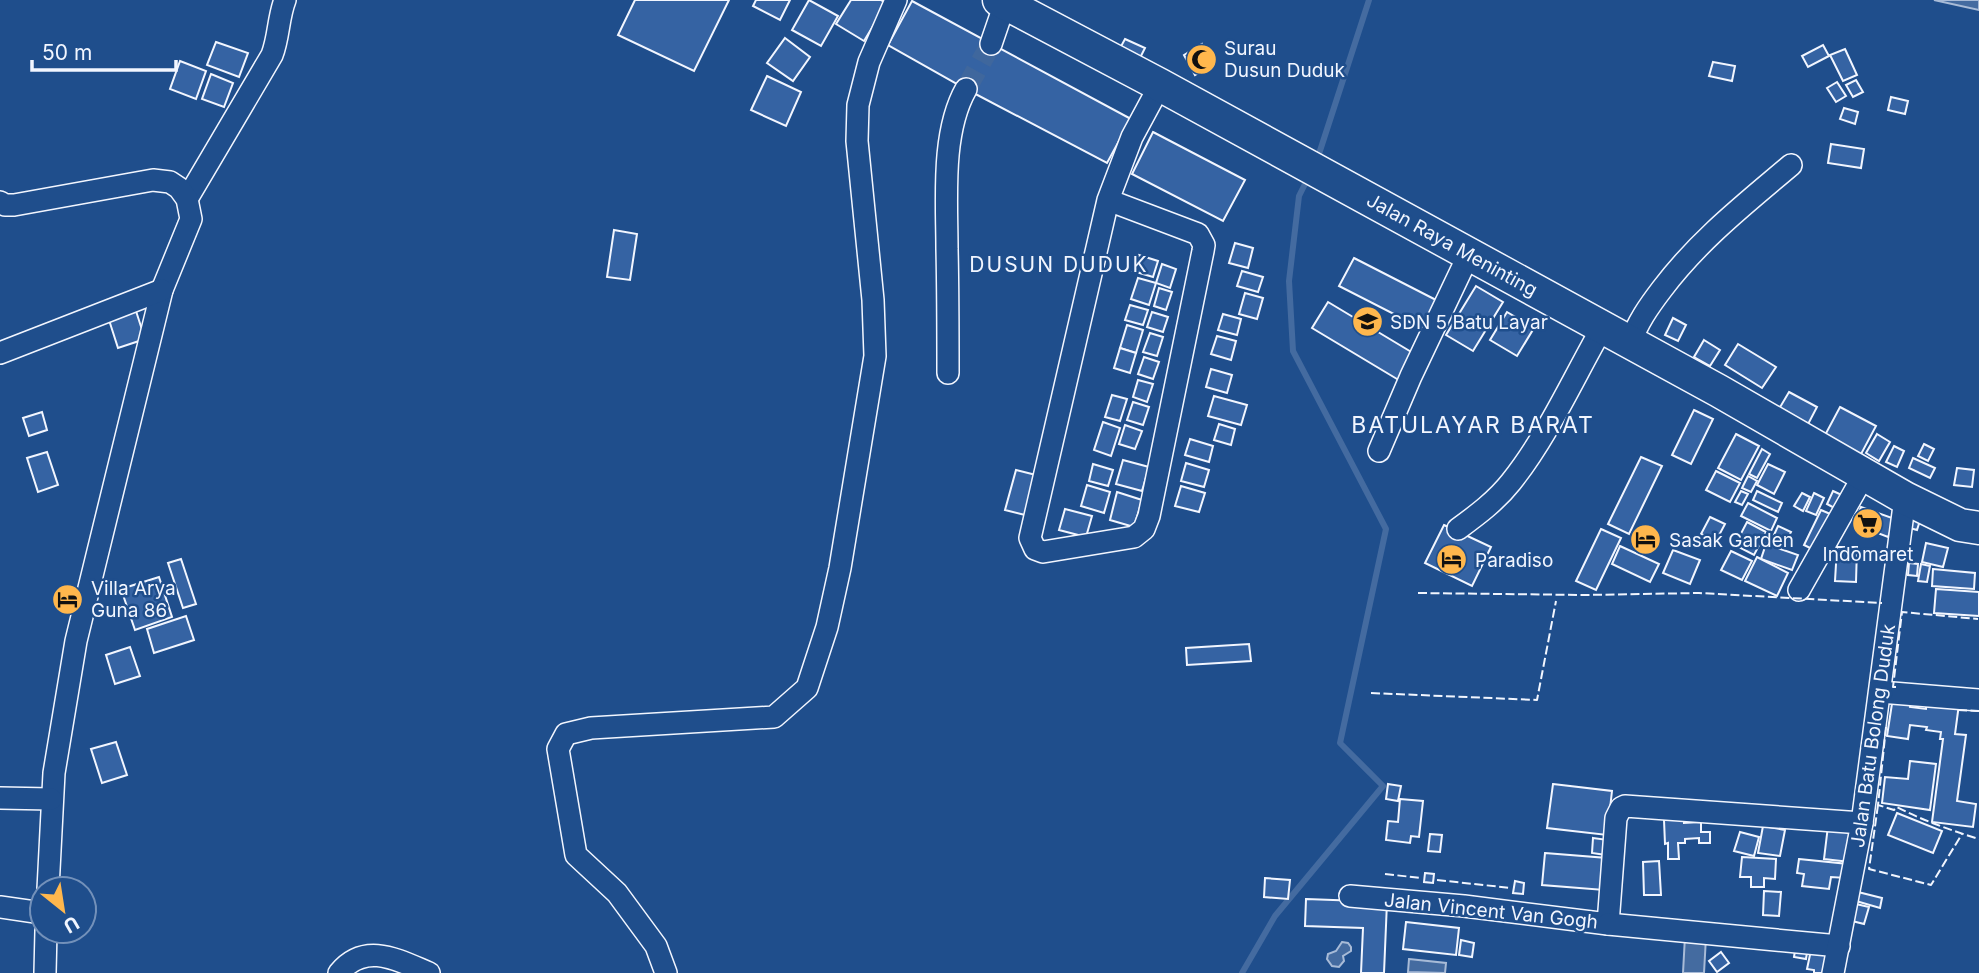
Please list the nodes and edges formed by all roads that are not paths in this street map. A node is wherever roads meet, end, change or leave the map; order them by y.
1 (285, 0) edge
2 (896, 0) edge
3 (1002, 1) edge
4 (991, 44) tunnel mouth
5 (1160, 85) junction
6 (966, 89) tunnel mouth
7 (1791, 166) dead end
8 (187, 199) junction
9 (1108, 200) junction
10 (0, 202) edge
11 (1469, 254) junction
12 (162, 290) junction
13 (1602, 328) junction
14 (1630, 344) junction
15 (0, 353) edge
16 (948, 373) dead end
17 (1379, 450) dead end
18 (1864, 475) junction
19 (1905, 498) junction
20 (1979, 528) edge
21 (1458, 529) dead end
22 (1799, 590) dead end
23 (1880, 692) junction
24 (1979, 700) edge
25 (0, 797) edge
26 (51, 799) junction
27 (1862, 823) junction
28 (48, 875) edge
29 (1350, 896) dead end
30 (0, 908) edge
31 (28, 911) edge
32 (1608, 924) junction
33 (46, 945) edge
34 (1839, 946) junction
35 (45, 973) edge
36 (339, 973) edge
37 (429, 973) edge
38 (666, 973) edge
39 (1833, 973) edge

1 - 8 street
2 - 38 street
3 - 4 street
3 - 5 highway, Jalan Raya Meninting
5 - 9 street
5 - 11 highway, Jalan Raya Meninting
6 - 16 street
7 - 14 street
8 - 10 street
8 - 12 street
9 - 9 street
11 - 13 highway, Jalan Raya Meninting
11 - 17 street
12 - 15 street
12 - 26 street
13 - 14 highway, Jalan Raya Meninting
13 - 21 street
14 - 18 highway, Jalan Raya Meninting
18 - 19 highway, Jalan Raya Meninting
18 - 22 street
19 - 20 highway, Jalan Raya Meninting
19 - 23 street, Jalan Batu Bolong Duduk
23 - 24 street
23 - 27 street, Jalan Batu Bolong Duduk
25 - 26 street
26 - 28 street
27 - 32 street, Jalan Vincent Van Gogh
27 - 34 street, Jalan Batu Bolong Duduk
29 - 32 street, Jalan Vincent Van Gogh
30 - 31 street
32 - 34 street
33 - 35 street
34 - 39 street, Jalan Batu Bolong Duduk
36 - 37 street

